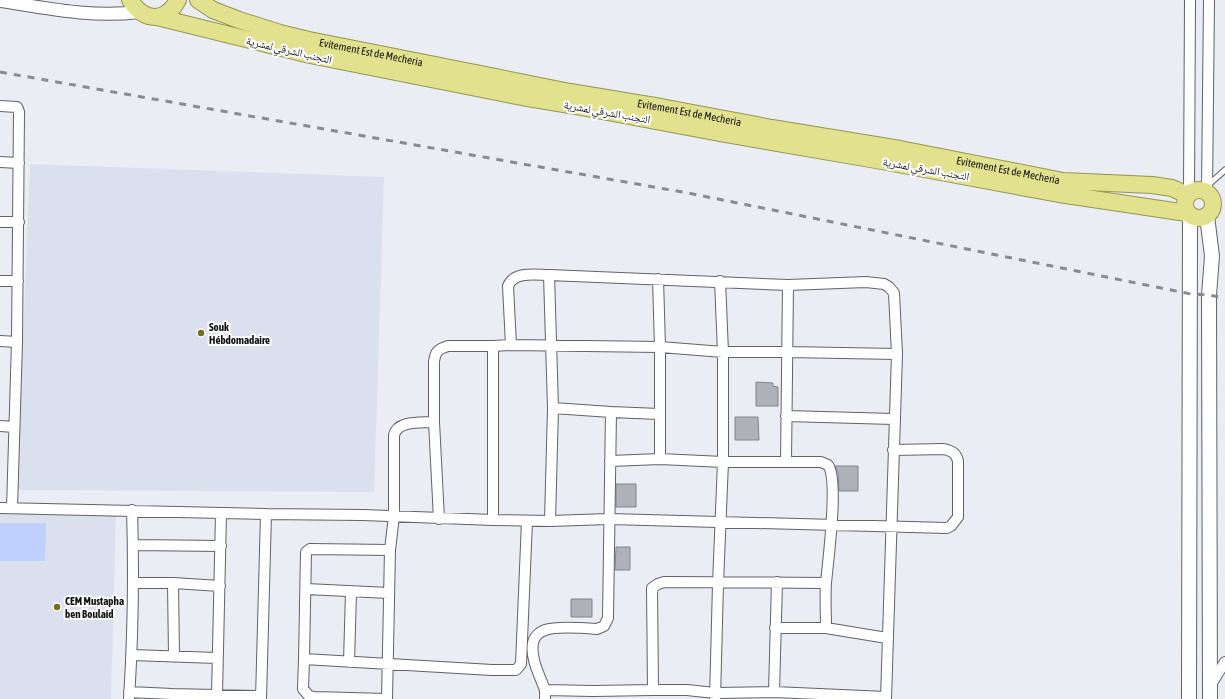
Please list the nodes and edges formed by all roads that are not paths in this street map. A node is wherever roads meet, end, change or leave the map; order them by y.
1 (0, 0) edge
2 (178, 0) edge
3 (198, 0) edge
4 (1190, 0) edge
5 (1209, 0) edge
6 (130, 3) edge
7 (157, 17) junction
8 (0, 106) edge
9 (0, 162) edge
10 (18, 162) junction
11 (1225, 170) edge
12 (1212, 192) edge
13 (1059, 194) joint
14 (1188, 194) junction
15 (1189, 214) junction
16 (1214, 215) edge
17 (0, 222) edge
18 (19, 222) junction
19 (549, 275) junction
20 (658, 279) junction
21 (18, 280) junction
22 (0, 281) edge
23 (720, 281) junction
24 (788, 285) junction
25 (0, 341) edge
26 (17, 342) junction
27 (511, 345) junction
28 (493, 346) junction
29 (552, 346) junction
30 (660, 346) junction
31 (723, 352) junction
32 (787, 352) junction
33 (897, 354) junction
34 (553, 408) junction
35 (611, 412) junction
36 (659, 414) junction
37 (786, 416) junction
38 (894, 419) junction
39 (434, 422) junction
40 (0, 426) edge
41 (14, 428) junction
42 (893, 450) junction
43 (660, 459) junction
44 (610, 461) junction
45 (723, 462) junction
46 (786, 462) junction
47 (0, 508) edge
48 (12, 508) junction
49 (132, 510) junction
50 (221, 513) junction
51 (266, 514) junction
52 (394, 516) junction
53 (439, 519) junction
54 (609, 519) junction
55 (493, 520) junction
56 (527, 521) junction
57 (550, 521) junction
58 (721, 522) junction
59 (832, 525) junction
60 (891, 526) junction
61 (133, 545) junction
62 (221, 546) junction
63 (390, 550) junction
64 (777, 582) junction
65 (133, 583) junction
66 (173, 583) junction
67 (826, 583) junction
68 (718, 584) junction
69 (220, 586) junction
70 (306, 589) junction
71 (351, 592) junction
72 (389, 593) junction
73 (775, 628) junction
74 (826, 628) junction
75 (887, 638) junction
76 (132, 655) junction
77 (174, 656) junction
78 (218, 658) junction
79 (304, 660) junction
80 (349, 662) junction
81 (1225, 662) edge
82 (388, 664) junction
83 (653, 690) junction
84 (774, 692) junction
85 (1210, 692) edge
86 (545, 694) edge
87 (129, 695) edge
88 (217, 695) junction
89 (715, 696) edge
90 (261, 698) edge
91 (886, 698) edge
92 (387, 699) edge
93 (1189, 699) edge

1 - 6 street
2 - 7 highway
3 - 14 highway, Evitement Est de Mecheria
4 - 14 street
5 - 12 street
6 - 7 highway, التجنب الشرقي لمشرية
7 - 13 highway, التجنب الشرقي لمشرية
8 - 10 street
9 - 10 street
10 - 18 street
11 - 12 lane
12 - 14 highway
12 - 16 highway
13 - 15 highway, Evitement Est de Mecheria
14 - 15 highway
15 - 16 highway
15 - 93 main road
16 - 85 main road
17 - 18 street
18 - 21 street
19 - 20 street
19 - 27 street
19 - 29 street
20 - 23 street
20 - 30 street
21 - 22 street
21 - 26 street
23 - 24 street
23 - 31 street
24 - 32 street
24 - 33 street
25 - 26 street
26 - 41 street
27 - 28 street
27 - 29 street
28 - 39 street
28 - 55 street
29 - 30 street
29 - 34 street
30 - 31 street
30 - 36 street
31 - 32 street
31 - 45 street
32 - 33 street
32 - 37 street
33 - 38 street
34 - 35 street
34 - 57 street
35 - 36 street
35 - 44 street
36 - 43 street
37 - 38 street
37 - 46 street
38 - 42 street
39 - 52 street
39 - 53 street
40 - 41 street
41 - 48 street
42 - 60 street
42 - 60 street
43 - 44 street
43 - 45 street
44 - 54 street
45 - 46 street
45 - 58 street
46 - 59 street
47 - 48 street
48 - 49 street
49 - 50 street
49 - 61 street
50 - 51 street
50 - 62 street
51 - 52 street
51 - 90 street
52 - 53 street
52 - 63 street
53 - 55 street
54 - 57 street
54 - 58 street
54 - 86 street
55 - 56 street
56 - 57 street
56 - 82 street
58 - 59 street
58 - 68 street
59 - 60 street
59 - 67 street
60 - 75 street
61 - 62 street
61 - 65 street
62 - 69 street
63 - 70 street
63 - 72 street
64 - 67 street
64 - 68 street
64 - 73 street
65 - 66 street
65 - 76 street
66 - 69 street
66 - 77 street
67 - 74 street
68 - 83 street
68 - 89 street
69 - 78 street
70 - 71 street
70 - 79 street
71 - 72 street
71 - 80 street
72 - 82 street
73 - 74 street
73 - 84 street
74 - 75 street
75 - 91 street
76 - 77 street
76 - 87 street
77 - 78 street
78 - 88 street
79 - 80 street
79 - 92 street
80 - 82 street
81 - 85 street
82 - 92 street
83 - 86 street
83 - 89 street
84 - 89 street
84 - 91 street
87 - 88 street
88 - 90 street

